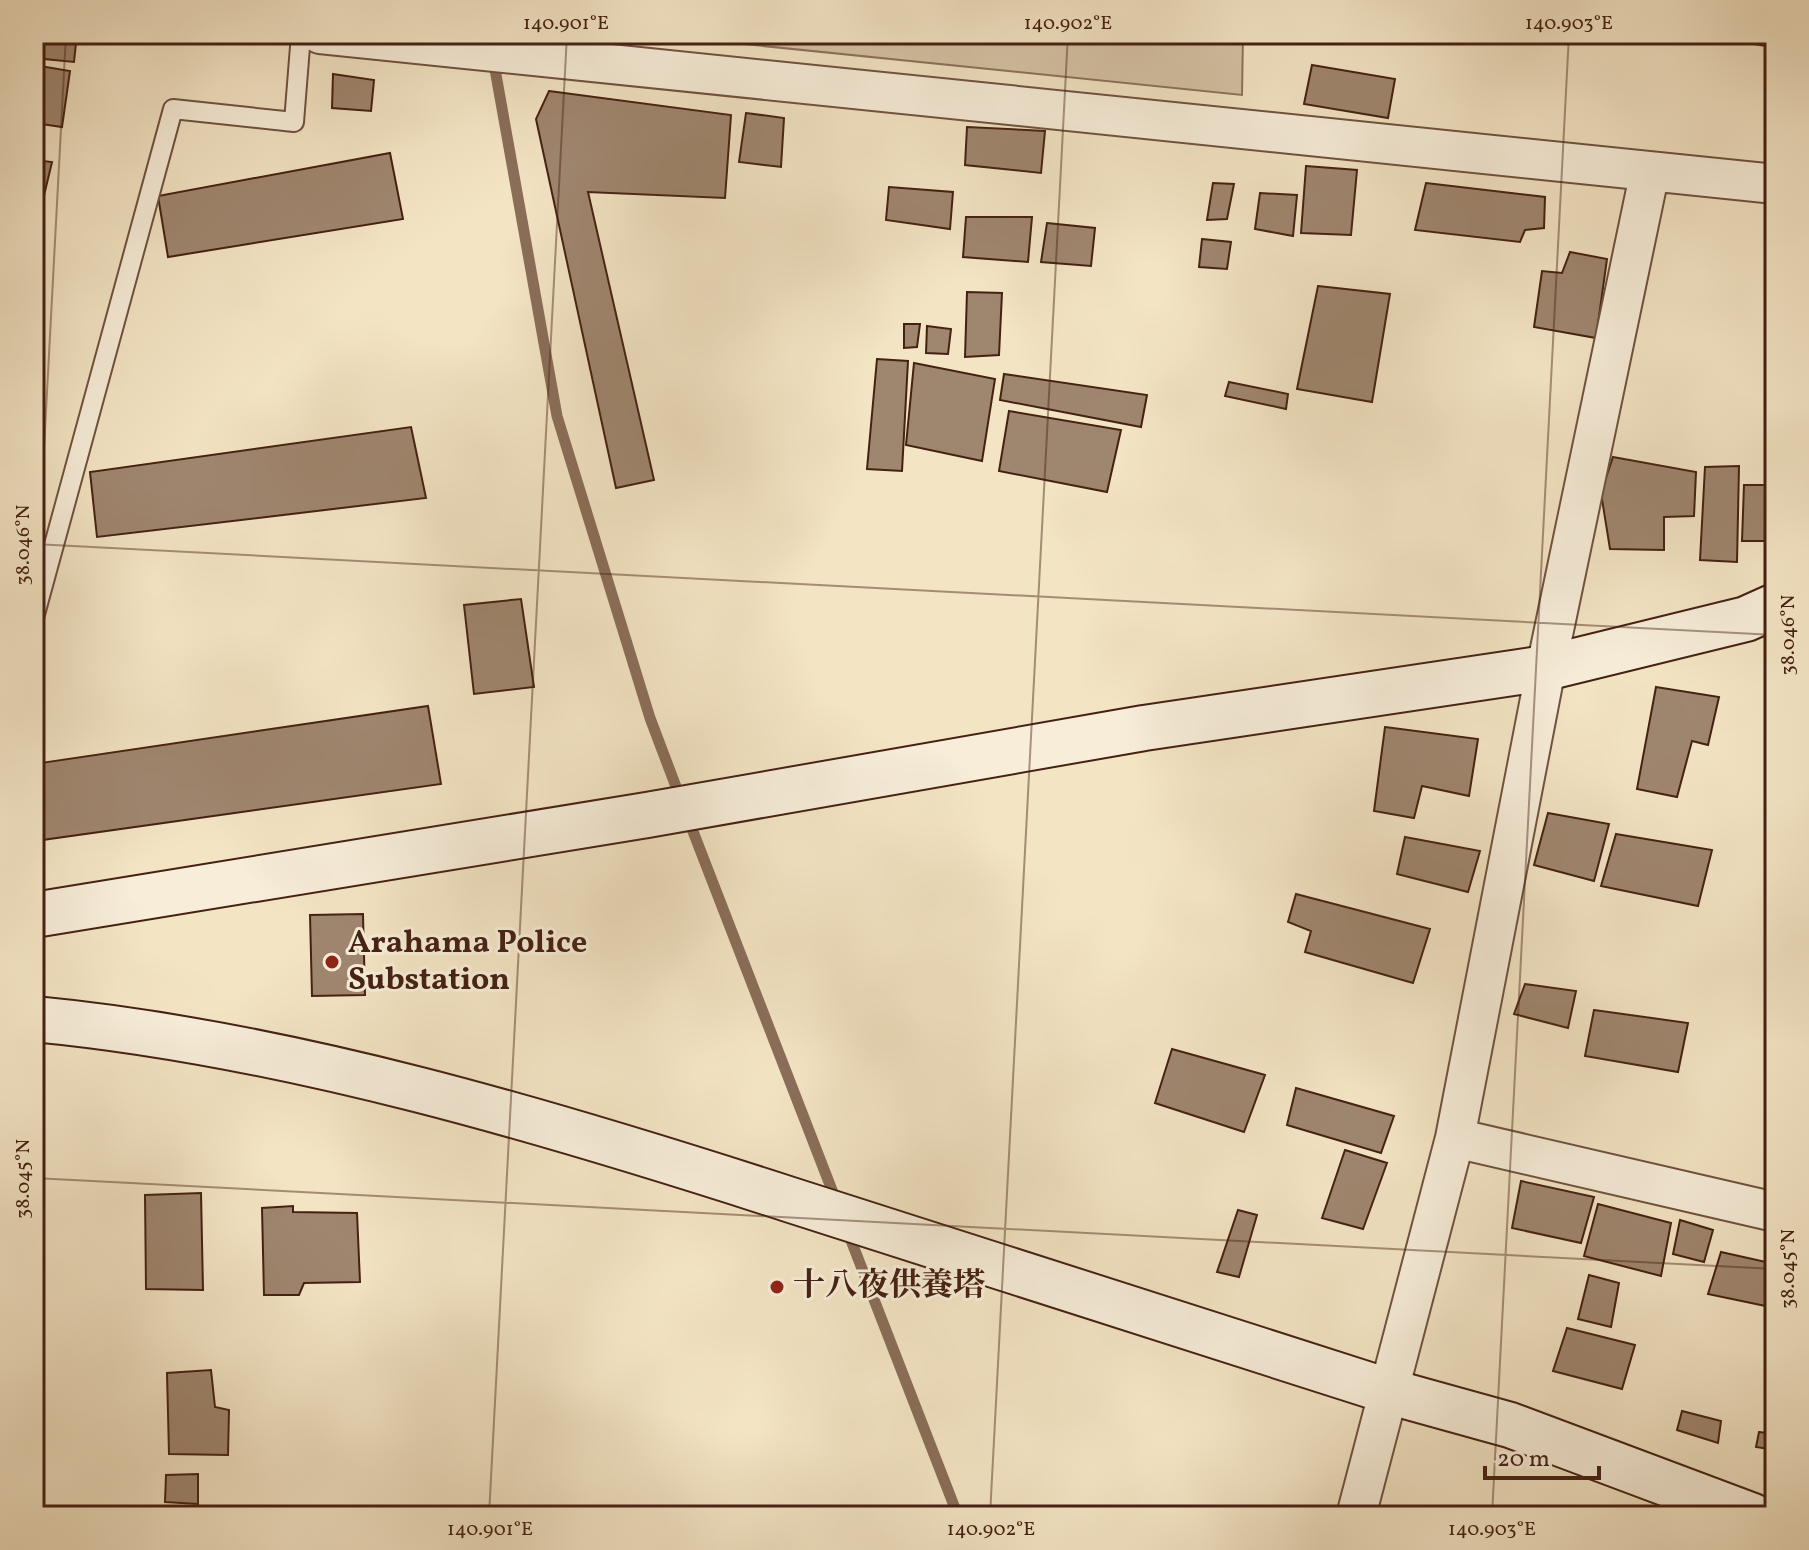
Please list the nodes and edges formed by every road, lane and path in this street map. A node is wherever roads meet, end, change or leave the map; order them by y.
1 (301, 34) edge
2 (320, 34) edge
3 (504, 48) edge
4 (1650, 171) junction
5 (1775, 184) edge
6 (1775, 606) edge
7 (34, 618) edge
8 (1546, 668) junction
9 (34, 915) edge
10 (34, 1019) edge
11 (1455, 1138) junction
12 (1775, 1212) edge
13 (1391, 1392) junction
14 (1356, 1516) edge
15 (1753, 1516) edge

1 - 7 lane
2 - 3 street
3 - 4 street
4 - 5 street
4 - 8 street
6 - 8 street
8 - 9 street
8 - 11 street
10 - 13 street
11 - 12 street
11 - 13 street
13 - 14 street
13 - 15 street

